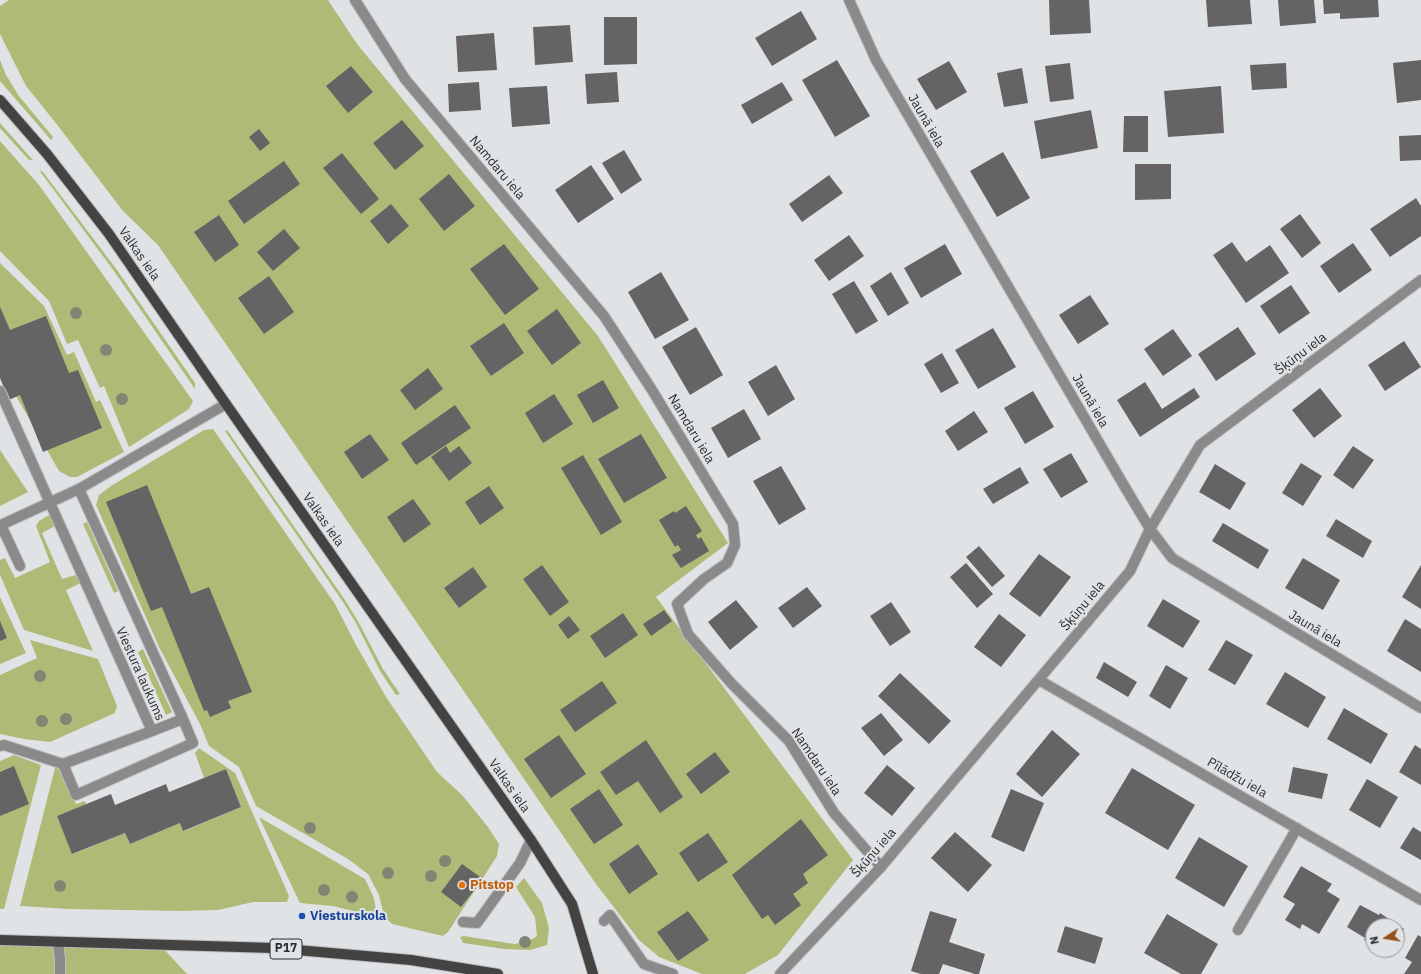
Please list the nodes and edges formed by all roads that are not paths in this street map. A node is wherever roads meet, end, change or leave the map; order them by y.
1 (355, 0) edge
2 (849, 0) edge
3 (0, 100) edge
4 (1421, 280) edge
5 (0, 391) edge
6 (226, 404) junction
7 (79, 489) junction
8 (50, 503) junction
9 (1150, 529) junction
10 (20, 566) dead end
11 (1039, 680) junction
12 (1421, 708) edge
13 (183, 719) junction
14 (152, 731) junction
15 (0, 746) edge
16 (63, 764) junction
17 (1297, 828) junction
18 (531, 840) junction
19 (881, 868) junction
20 (1421, 900) edge
21 (604, 921) dead end
22 (463, 922) dead end
23 (1238, 930) dead end
24 (0, 940) edge
25 (58, 942) junction
26 (60, 974) edge
27 (498, 974) edge
28 (593, 974) edge
29 (673, 974) edge
30 (780, 974) edge

1 - 19 street, Namdaru iela
2 - 9 street, Jaunā iela
3 - 6 main road, Valkas iela
4 - 9 street, Šķūņu iela
5 - 8 street, Viestura laukums
6 - 7 street
6 - 18 main road, Valkas iela
7 - 8 street
7 - 13 street
8 - 10 street
8 - 14 street, Viestura laukums
9 - 11 street, Šķūņu iela
9 - 12 street, Jaunā iela
11 - 17 street, Pīlādžu iela
11 - 19 street, Šķūņu iela
13 - 14 street
13 - 16 street
14 - 16 street, Viestura laukums
15 - 16 street
17 - 20 street, Pīlādžu iela
17 - 23 street
18 - 22 street
18 - 28 main road, Valkas iela
19 - 30 street, Šķūņu iela
21 - 29 street
24 - 25 main road, P17
25 - 26 street
25 - 27 main road, P17

